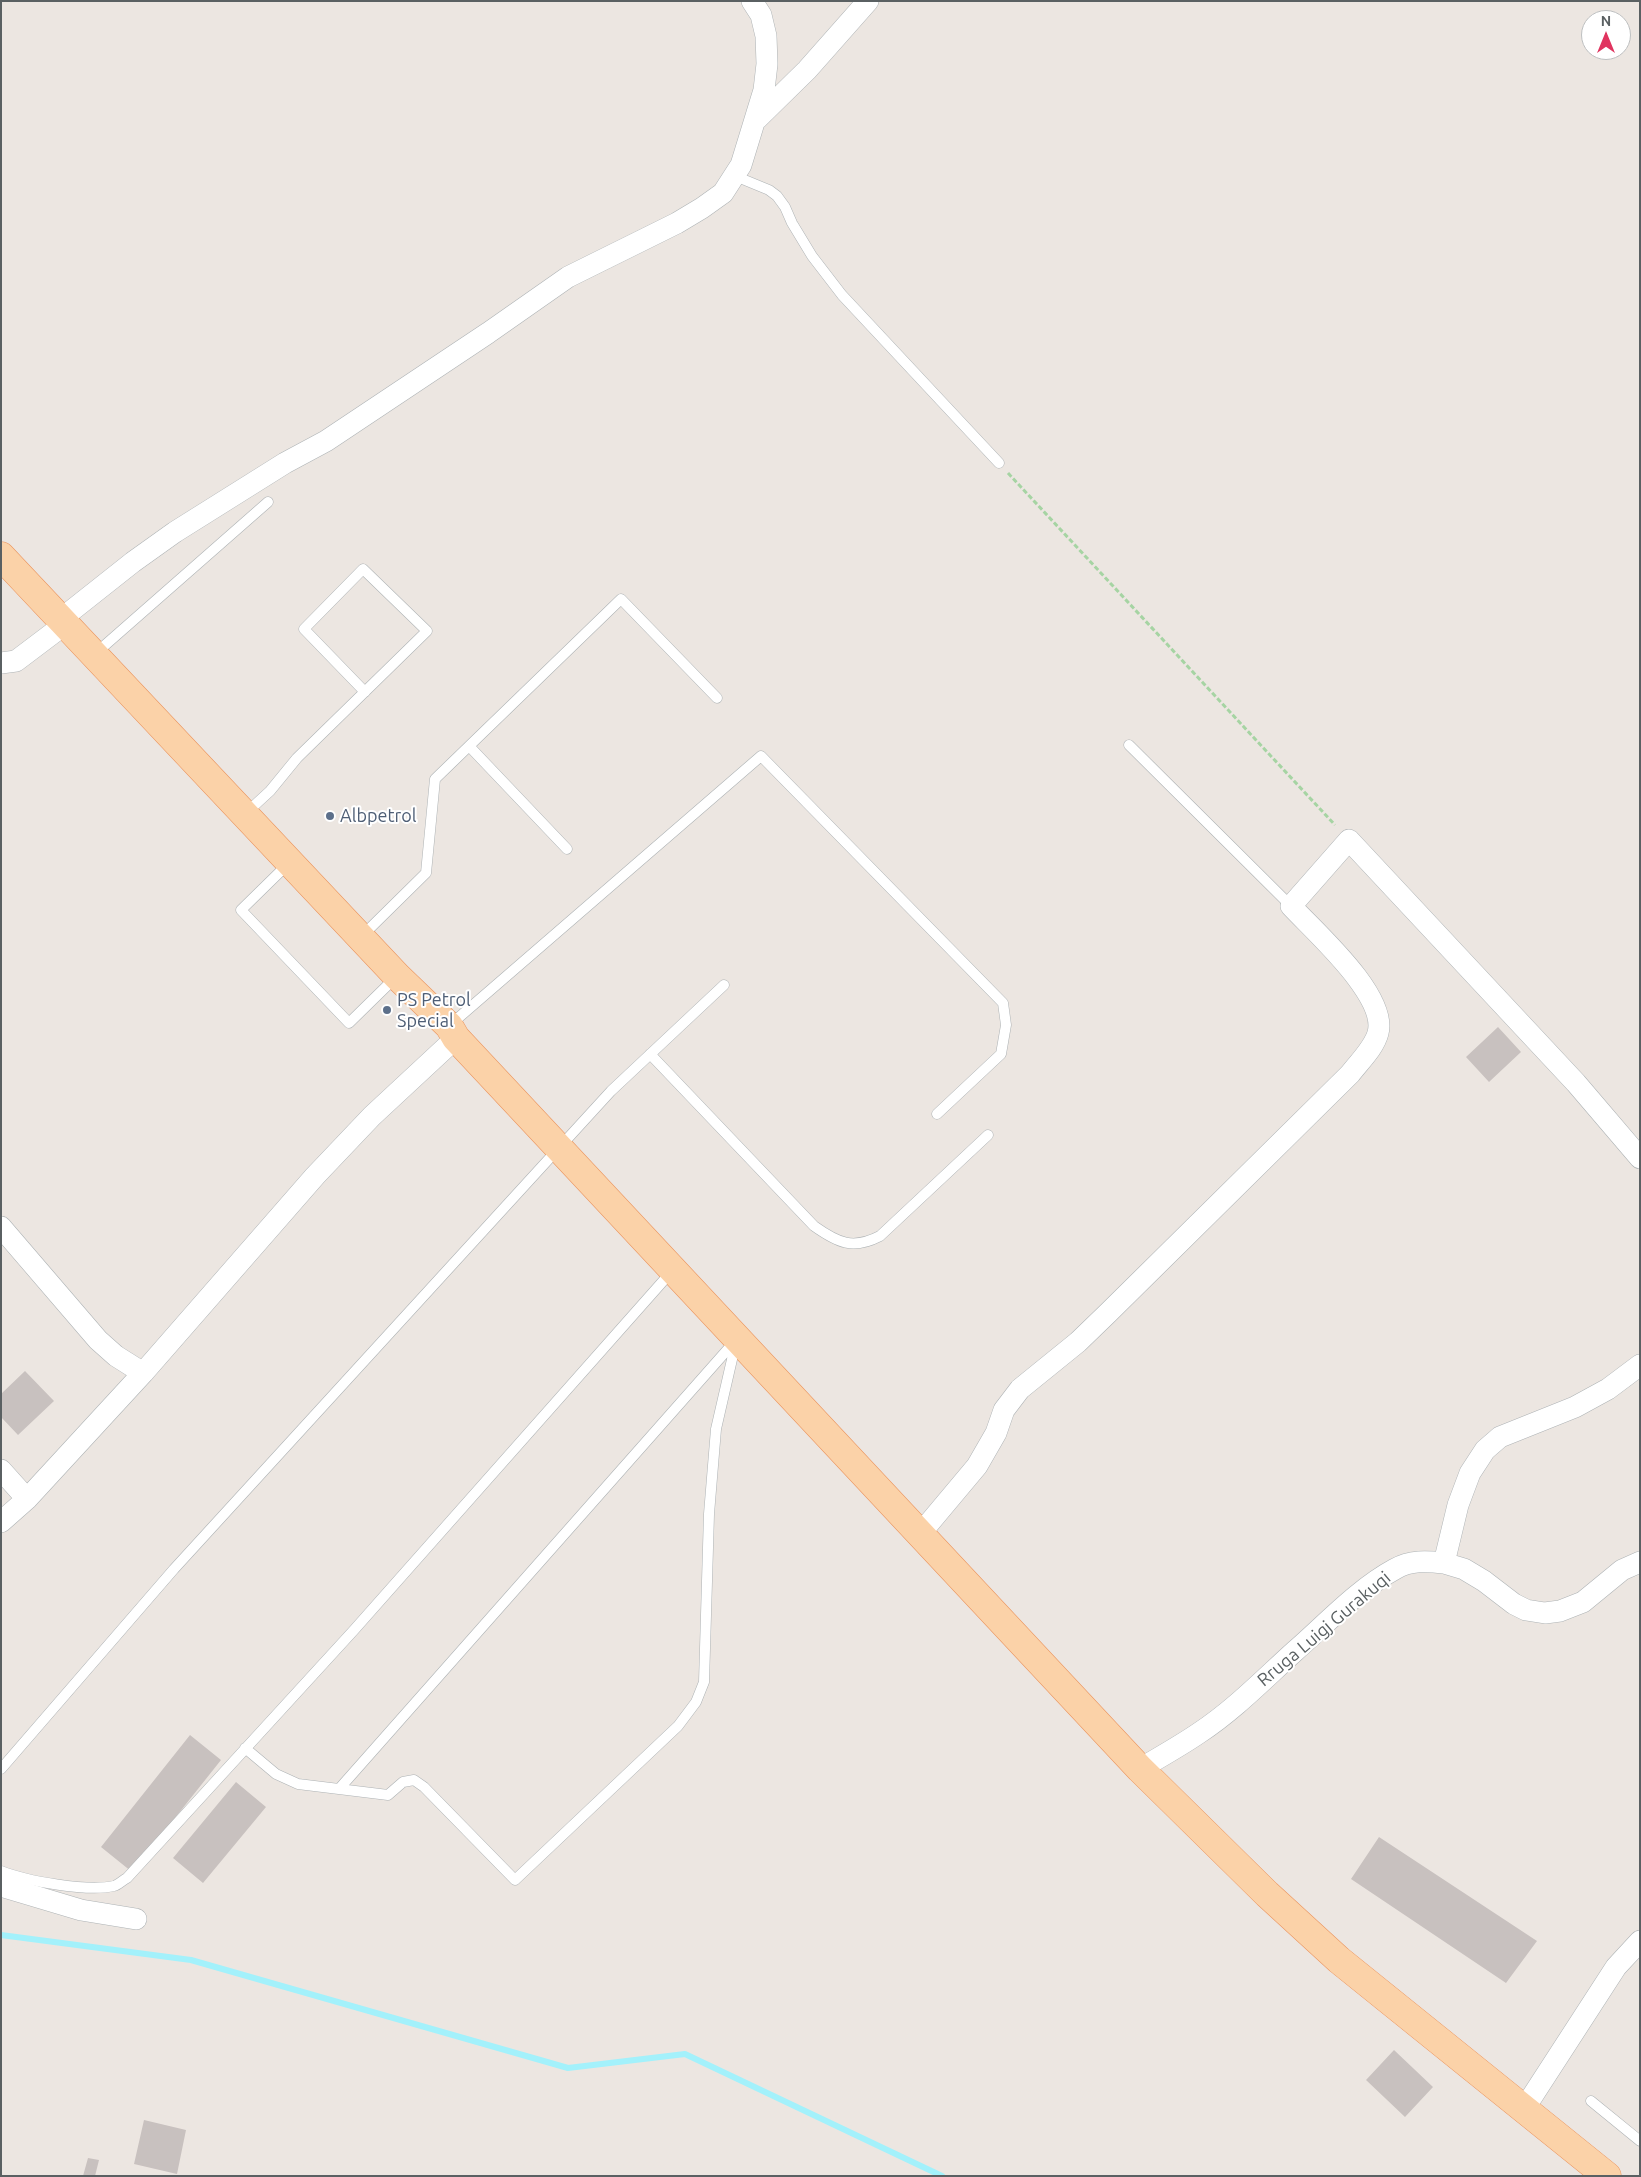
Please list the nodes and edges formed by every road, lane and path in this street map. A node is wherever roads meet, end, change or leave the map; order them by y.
1 (752, 1) edge
2 (868, 1) edge
3 (757, 118) junction
4 (735, 176) junction
5 (999, 463) joint
6 (268, 502) dead end
7 (1, 556) edge
8 (63, 622) junction
9 (94, 654) junction
10 (1, 663) edge
11 (365, 692) junction
12 (717, 698) dead end
13 (1129, 745) dead end
14 (469, 746) junction
15 (244, 814) junction
16 (1350, 840) junction
17 (566, 849) dead end
18 (290, 862) junction
19 (1291, 906) junction
20 (361, 938) junction
21 (397, 976) junction
22 (724, 985) dead end
23 (452, 1032) junction
24 (650, 1054) junction
25 (937, 1114) dead end
26 (988, 1135) dead end
27 (560, 1148) junction
28 (1640, 1158) edge
29 (1, 1228) edge
30 (673, 1270) junction
31 (737, 1339) junction
32 (1640, 1365) edge
33 (143, 1373) junction
34 (1, 1470) edge
35 (26, 1500) junction
36 (1, 1522) edge
37 (920, 1534) junction
38 (1640, 1562) edge
39 (1444, 1563) junction
40 (245, 1748) junction
41 (1, 1769) edge
42 (1140, 1769) junction
43 (339, 1789) junction
44 (1, 1871) edge
45 (1, 1886) edge
46 (136, 1919) dead end
47 (1640, 1941) edge
48 (1591, 2101) dead end
49 (1524, 2109) junction
50 (1640, 2141) edge
51 (1607, 2176) edge

1 - 3 street
2 - 3 street
3 - 4 street
4 - 5 lane
4 - 8 street
5 - 16 path
6 - 9 lane
7 - 8 main road
8 - 9 main road
8 - 10 street
9 - 15 main road
11 - 11 lane
11 - 15 lane
12 - 14 lane
13 - 19 lane
14 - 17 lane
14 - 20 lane
15 - 18 main road
16 - 19 street
16 - 28 street
18 - 20 main road
18 - 21 lane
19 - 37 street
20 - 21 main road
21 - 23 main road
22 - 24 lane
23 - 25 lane
23 - 27 main road
23 - 33 street
24 - 26 lane
24 - 27 lane
27 - 30 main road
27 - 41 lane
29 - 33 street
30 - 31 main road
30 - 40 lane
31 - 37 main road
31 - 43 lane
31 - 43 lane
32 - 39 street
33 - 35 street
34 - 35 street
35 - 36 street
37 - 42 main road
38 - 39 street, Rruga Luigj Gurakuqi
39 - 42 street, Rruga Luigj Gurakuqi
40 - 43 lane
40 - 44 lane
42 - 49 main road
45 - 46 street
47 - 49 street
48 - 50 lane
49 - 51 main road

